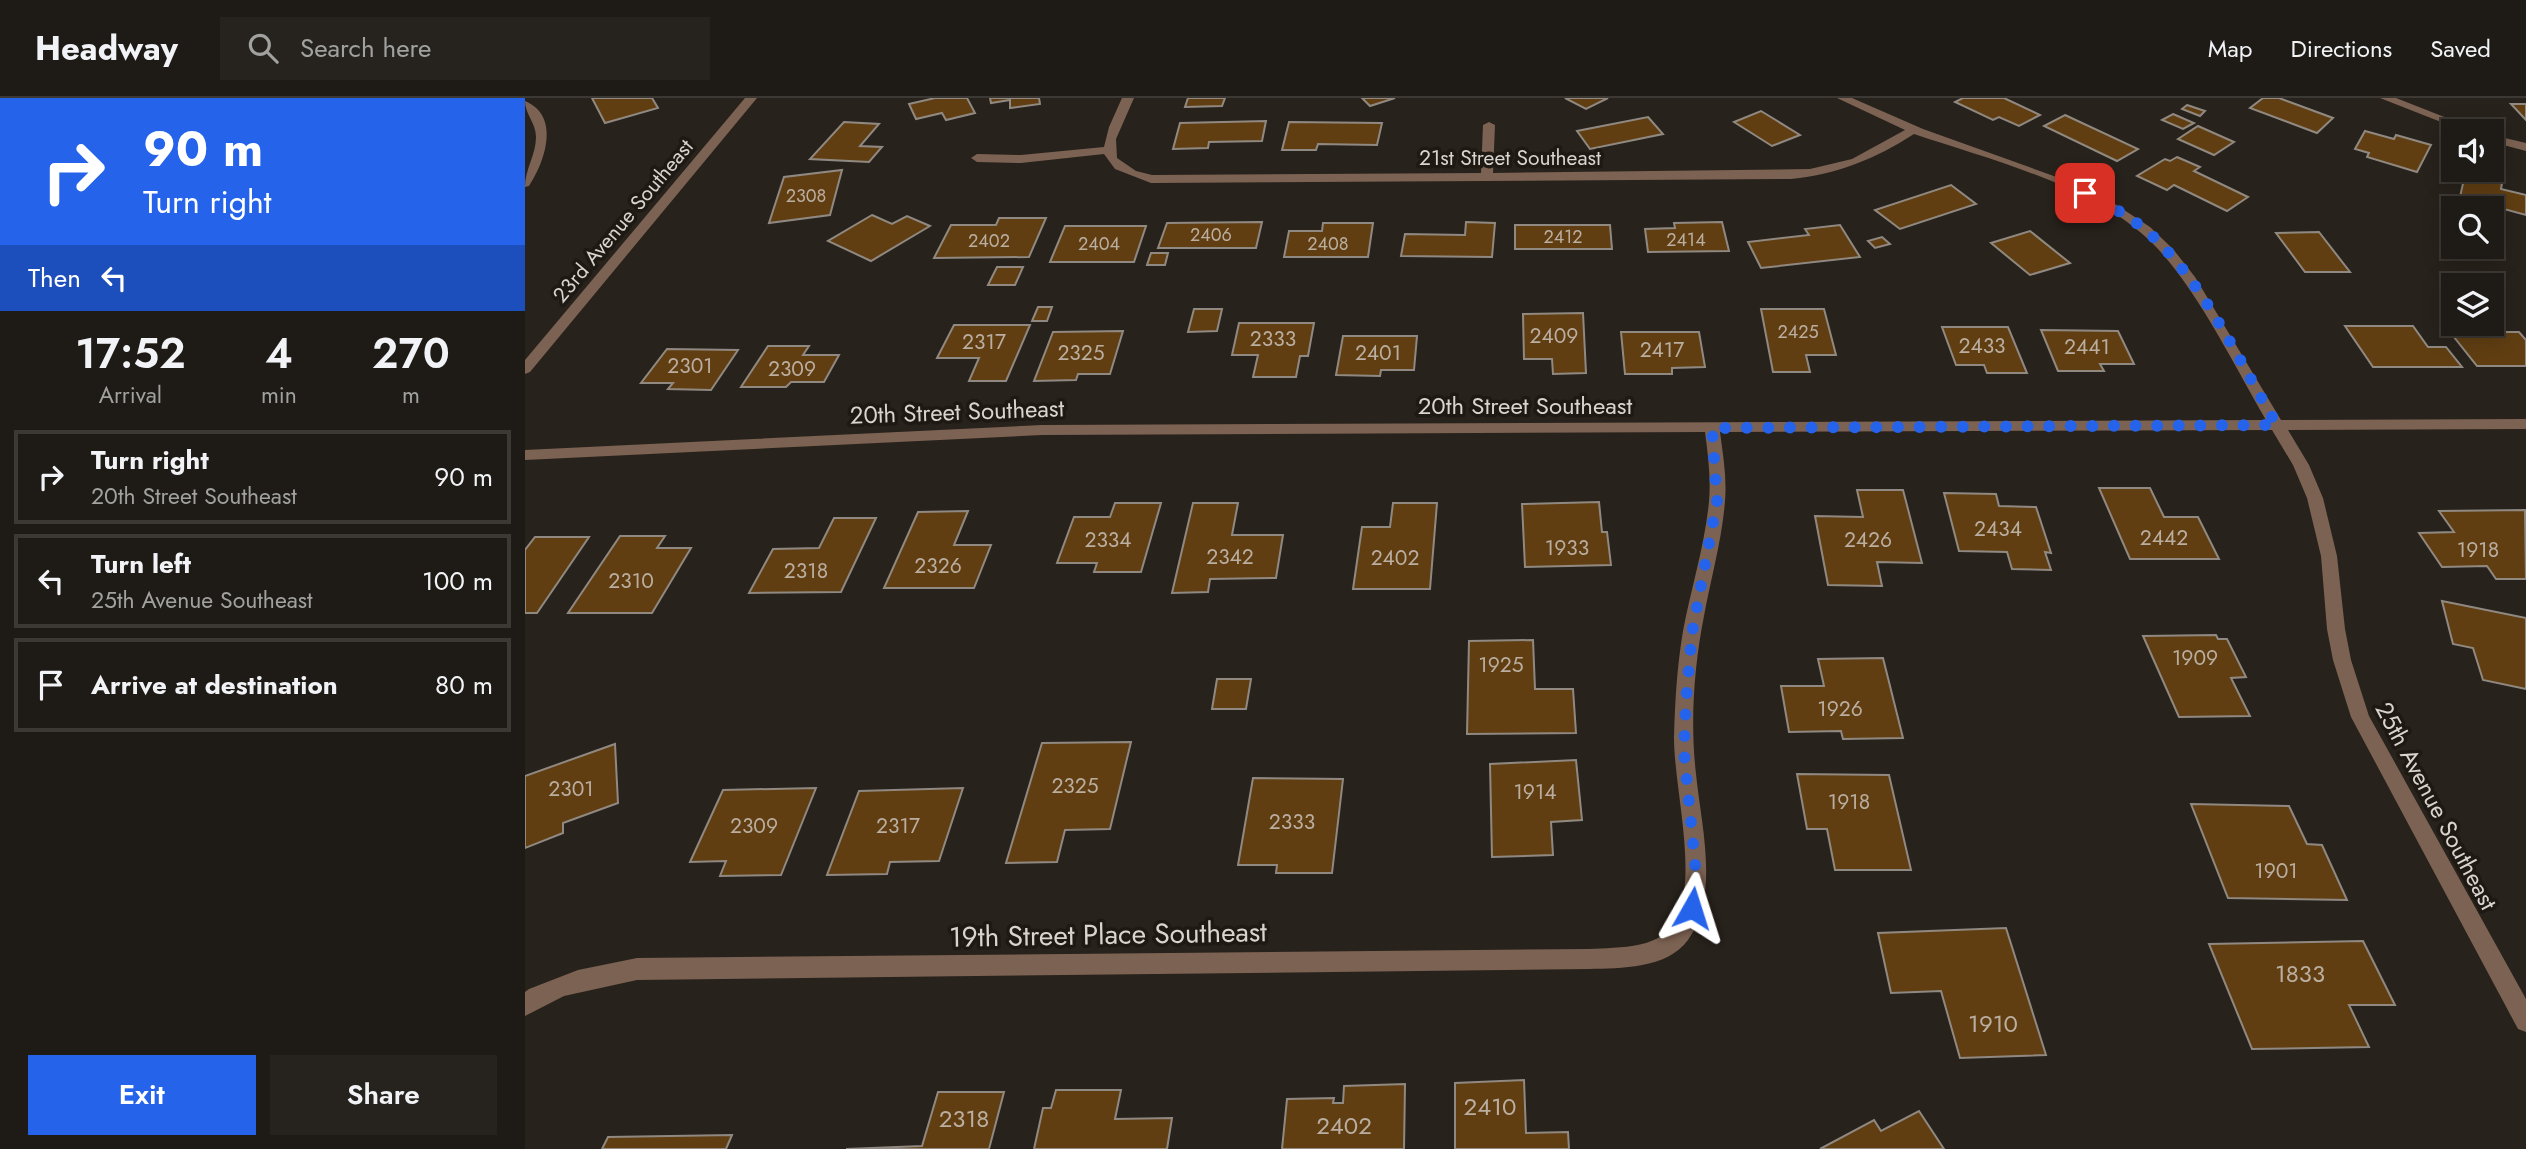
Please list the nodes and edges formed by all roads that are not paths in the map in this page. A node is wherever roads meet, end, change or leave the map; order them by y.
1 (751, 98) edge
2 (1128, 98) edge
3 (1843, 98) edge
4 (2386, 98) edge
5 (525, 104) edge
6 (2442, 119) edge
7 (1489, 125) dead end
8 (1914, 129) junction
9 (2504, 141) edge
10 (2526, 147) edge
11 (1107, 150) junction
12 (978, 158) dead end
13 (1487, 177) junction
14 (525, 183) edge
15 (525, 369) edge
16 (2526, 424) edge
17 (2277, 425) junction
18 (1712, 428) junction
19 (525, 455) edge
20 (530, 1001) edge
21 (2526, 1021) edge

1 - 15 street, 23rd Avenue Southeast
2 - 11 street
3 - 8 street, 25th Avenue Southeast
4 - 6 street
5 - 14 street
7 - 13 street
8 - 13 street, 21st Street Southeast
8 - 17 street, 25th Avenue Southeast
9 - 10 street
11 - 12 street
11 - 13 street, 21st Street Southeast
16 - 17 street, 20th Street Southeast
17 - 18 street, 20th Street Southeast
17 - 21 street, 25th Avenue Southeast
18 - 19 street, 20th Street Southeast
18 - 20 street, 19th Street Place Southeast

